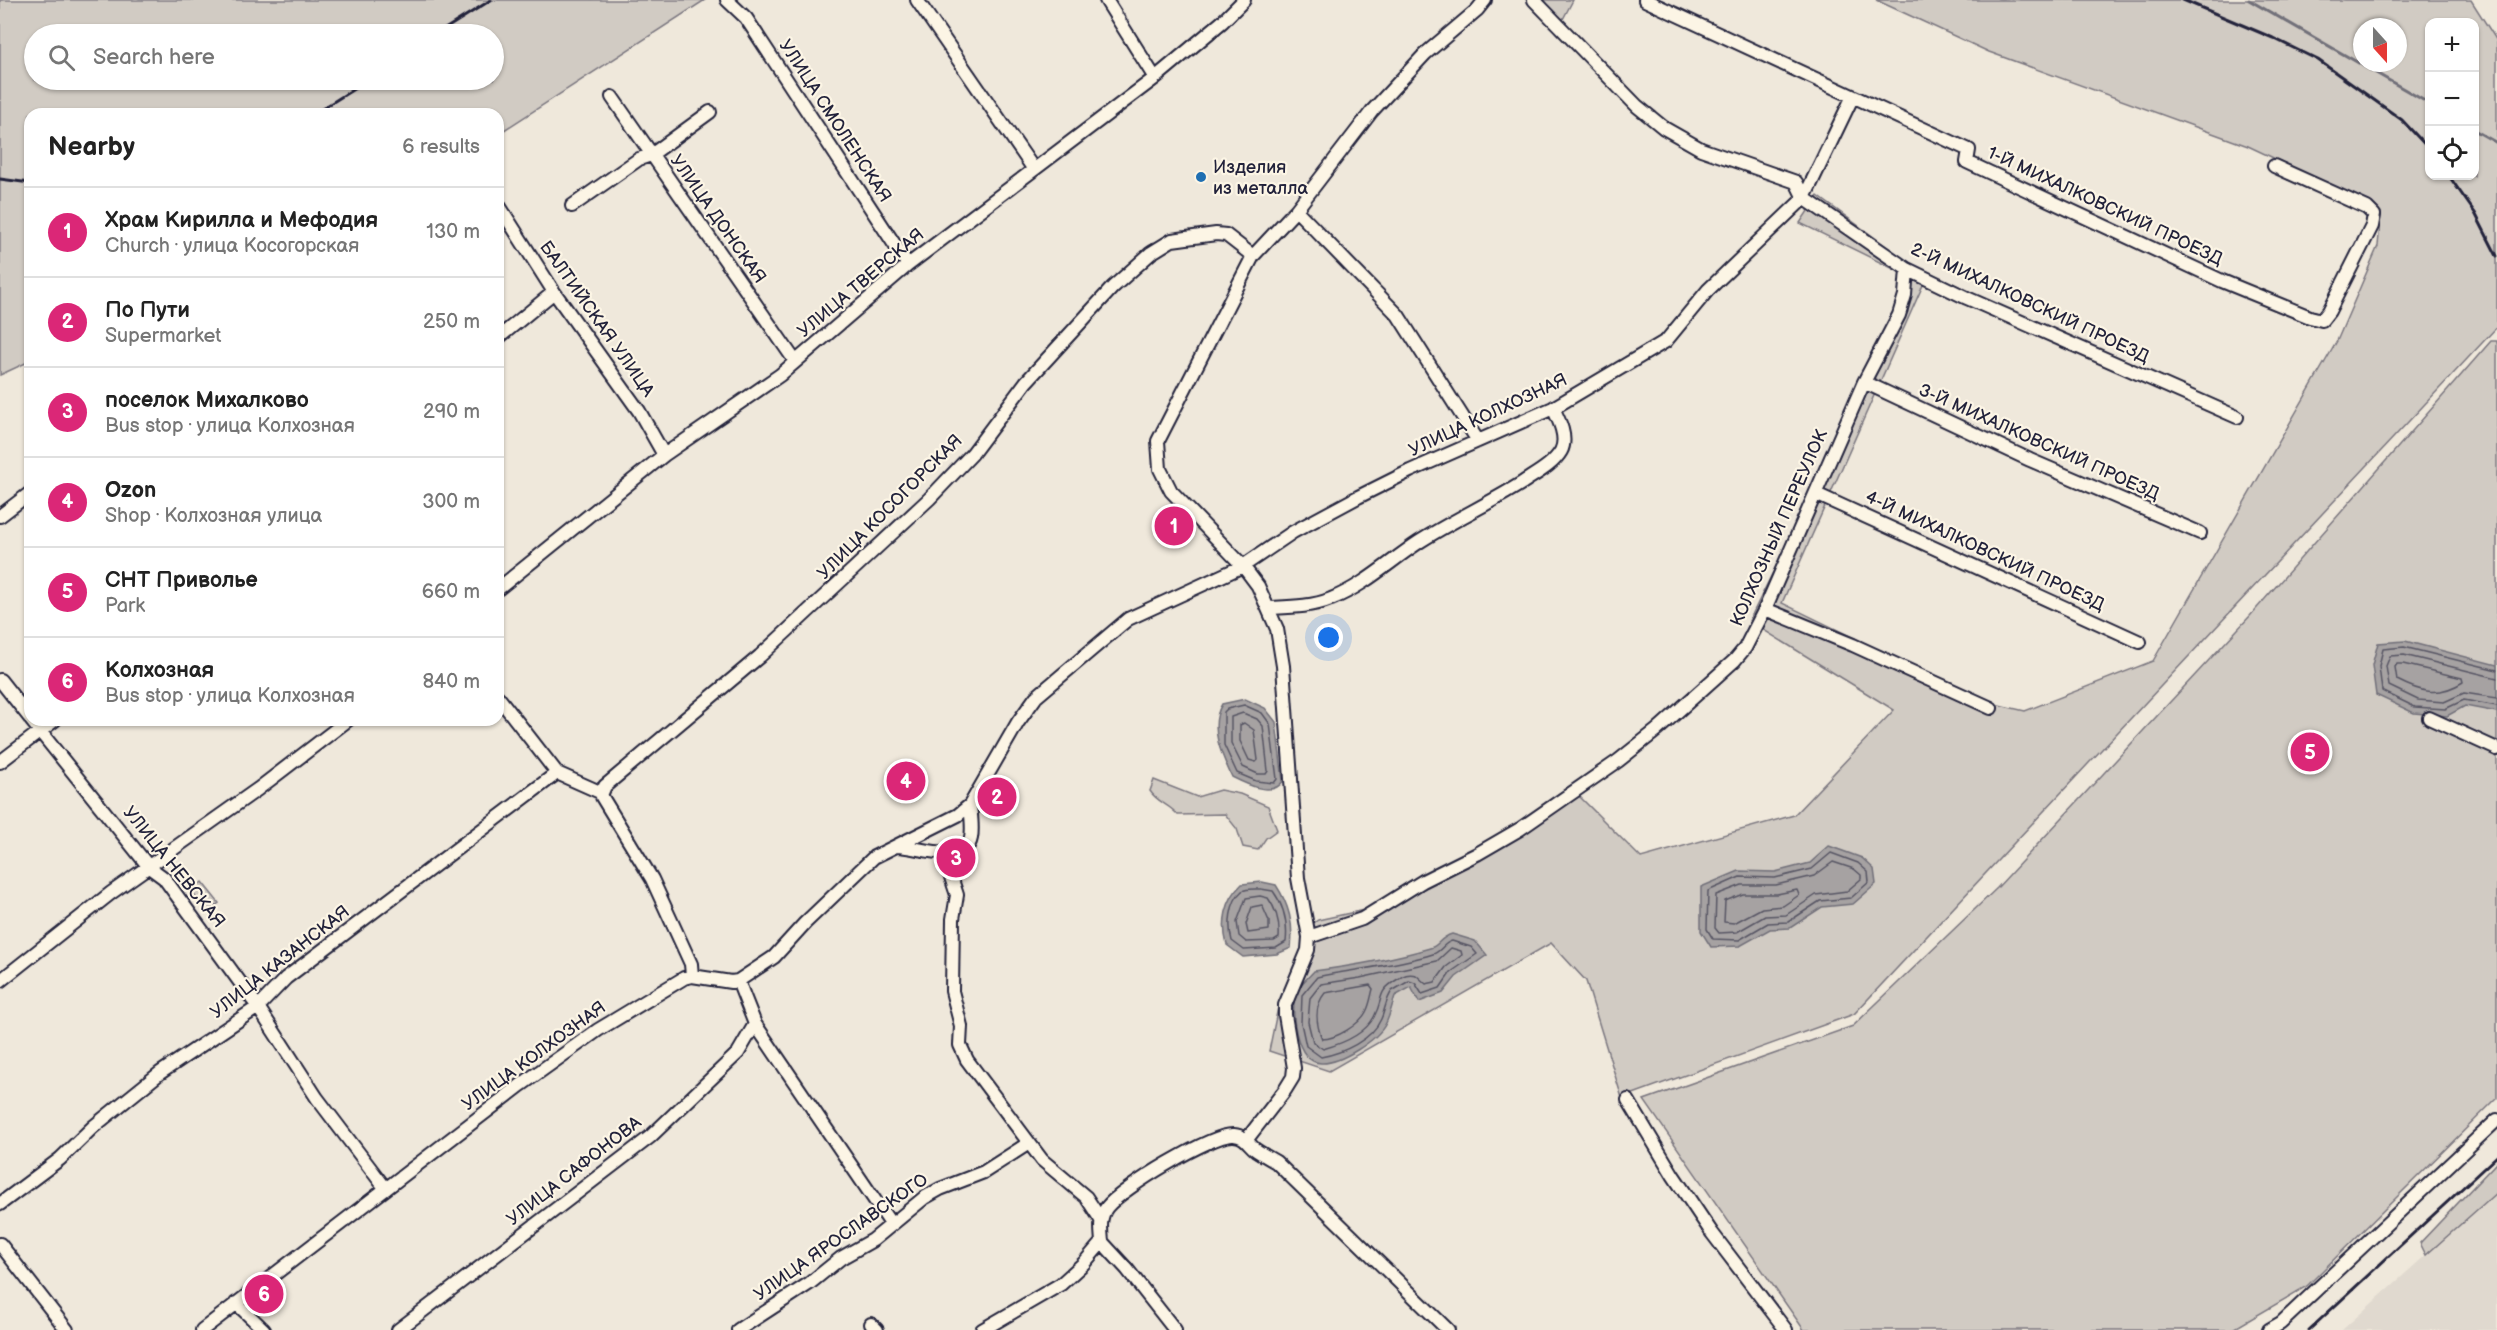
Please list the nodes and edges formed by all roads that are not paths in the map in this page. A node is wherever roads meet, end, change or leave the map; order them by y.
1 (727, 0) edge
2 (917, 0) edge
3 (1106, 0) edge
4 (1244, 0) edge
5 (1485, 0) edge
6 (1534, 0) edge
7 (1645, 0) edge
8 (1155, 78) junction
9 (612, 97) dead end
10 (1852, 98) junction
11 (710, 112) dead end
12 (651, 155) junction
13 (2274, 166) dead end
14 (1033, 168) junction
15 (1804, 198) junction
16 (572, 206) dead end
17 (1296, 210) junction
18 (504, 213) edge
19 (1253, 256) junction
20 (908, 265) junction
21 (1907, 269) junction
22 (554, 292) junction
23 (504, 333) edge
24 (795, 361) junction
25 (1864, 382) junction
26 (1553, 408) junction
27 (2237, 417) dead end
28 (1478, 441) junction
29 (664, 455) junction
30 (1816, 494) junction
31 (24, 498) edge
32 (0, 516) edge
33 (2200, 532) dead end
34 (1243, 566) junction
35 (504, 584) edge
36 (1269, 608) junction
37 (1765, 609) junction
38 (2140, 642) dead end
39 (0, 680) edge
40 (504, 705) edge
41 (1991, 708) dead end
42 (24, 710) edge
43 (2429, 718) dead end
44 (36, 726) edge
45 (48, 726) edge
46 (340, 726) edge
47 (41, 732) junction
48 (2497, 749) edge
49 (0, 762) edge
50 (557, 773) junction
51 (602, 792) junction
52 (970, 805) junction
53 (893, 846) junction
54 (943, 856) junction
55 (148, 867) junction
56 (1309, 937) junction
57 (692, 976) junction
58 (0, 981) edge
59 (738, 981) junction
60 (258, 1007) junction
61 (755, 1024) junction
62 (1628, 1100) dead end
63 (2497, 1120) edge
64 (1246, 1139) junction
65 (1029, 1143) junction
66 (386, 1189) junction
67 (0, 1204) edge
68 (1101, 1220) junction
69 (891, 1224) junction
70 (1102, 1242) junction
71 (0, 1244) edge
72 (236, 1303) junction
73 (67, 1330) edge
74 (202, 1330) edge
75 (264, 1330) edge
76 (398, 1330) edge
77 (738, 1330) edge
78 (982, 1330) edge
79 (1176, 1330) edge
80 (1448, 1330) edge
81 (1786, 1330) edge
82 (2270, 1330) edge

1 - 20 street, УЛИЦА СМОЛЕНСКАЯ
2 - 14 street
3 - 8 street
4 - 8 street, УЛИЦА ТВЕРСКАЯ
5 - 17 street
6 - 15 street, 2-Й МИХАЛКОВСКИЙ ПРОЕЗД
7 - 10 street, 1-Й МИХАЛКОВСКИЙ ПРОЕЗД
8 - 14 street, УЛИЦА ТВЕРСКАЯ
9 - 12 street, УЛИЦА ДОНСКАЯ
10 - 13 street, 1-Й МИХАЛКОВСКИЙ ПРОЕЗД
10 - 15 street, УЛИЦА КОЛХОЗНАЯ
11 - 12 street
12 - 16 street
12 - 24 street, УЛИЦА ДОНСКАЯ
14 - 20 street, УЛИЦА ТВЕРСКАЯ
15 - 21 street, 2-Й МИХАЛКОВСКИЙ ПРОЕЗД
15 - 26 street, УЛИЦА КОЛХОЗНАЯ
17 - 19 street
17 - 28 street
18 - 22 street, БАЛТИЙСКАЯ УЛИЦА
19 - 34 street
19 - 51 street, УЛИЦА КОСОГОРСКАЯ
20 - 24 street, УЛИЦА ТВЕРСКАЯ
21 - 25 street, КОЛХОЗНЫЙ ПЕРЕУЛОК
21 - 27 street, 2-Й МИХАЛКОВСКИЙ ПРОЕЗД
22 - 23 street
22 - 29 street, БАЛТИЙСКАЯ УЛИЦА
24 - 29 street, УЛИЦА ТВЕРСКАЯ
25 - 30 street, КОЛХОЗНЫЙ ПЕРЕУЛОК
25 - 33 street, 3-Й МИХАЛКОВСКИЙ ПРОЕЗД
26 - 28 street, УЛИЦА КОЛХОЗНАЯ
26 - 36 street
28 - 34 street, УЛИЦА КОЛХОЗНАЯ
29 - 35 street, УЛИЦА ТВЕРСКАЯ
30 - 37 street, КОЛХОЗНЫЙ ПЕРЕУЛОК
30 - 38 street, 4-Й МИХАЛКОВСКИЙ ПРОЕЗД
31 - 32 street
34 - 36 street
34 - 52 street, УЛИЦА КОЛХОЗНАЯ
36 - 56 street
37 - 41 street
37 - 56 street, КОЛХОЗНЫЙ ПЕРЕУЛОК
39 - 42 street, УЛИЦА НЕВСКАЯ
40 - 50 street
43 - 48 street
44 - 47 street, УЛИЦА НЕВСКАЯ
45 - 47 street
46 - 55 street
47 - 49 street
47 - 55 street, УЛИЦА НЕВСКАЯ
50 - 51 street
50 - 60 street, УЛИЦА КАЗАНСКАЯ
51 - 57 street
52 - 53 street
52 - 54 street
53 - 54 street
53 - 59 street
54 - 65 street
55 - 58 street
55 - 60 street, УЛИЦА НЕВСКАЯ
56 - 64 street
57 - 59 street
57 - 66 street, УЛИЦА КОЛХОЗНАЯ
59 - 61 street
60 - 66 street, УЛИЦА НЕВСКАЯ
60 - 67 street, УЛИЦА КАЗАНСКАЯ
61 - 69 street
61 - 76 street, УЛИЦА САФОНОВА
62 - 81 street
63 - 82 street
64 - 68 street
64 - 80 street
65 - 68 street
65 - 69 street, УЛИЦА ЯРОСЛАВСКОГО
66 - 72 street, УЛИЦА КОЛХОЗНАЯ
68 - 70 street
69 - 77 street, УЛИЦА ЯРОСЛАВСКОГО
70 - 78 street
70 - 79 street
71 - 73 street
72 - 74 street, УЛИЦА КОЛХОЗНАЯ
72 - 75 street

